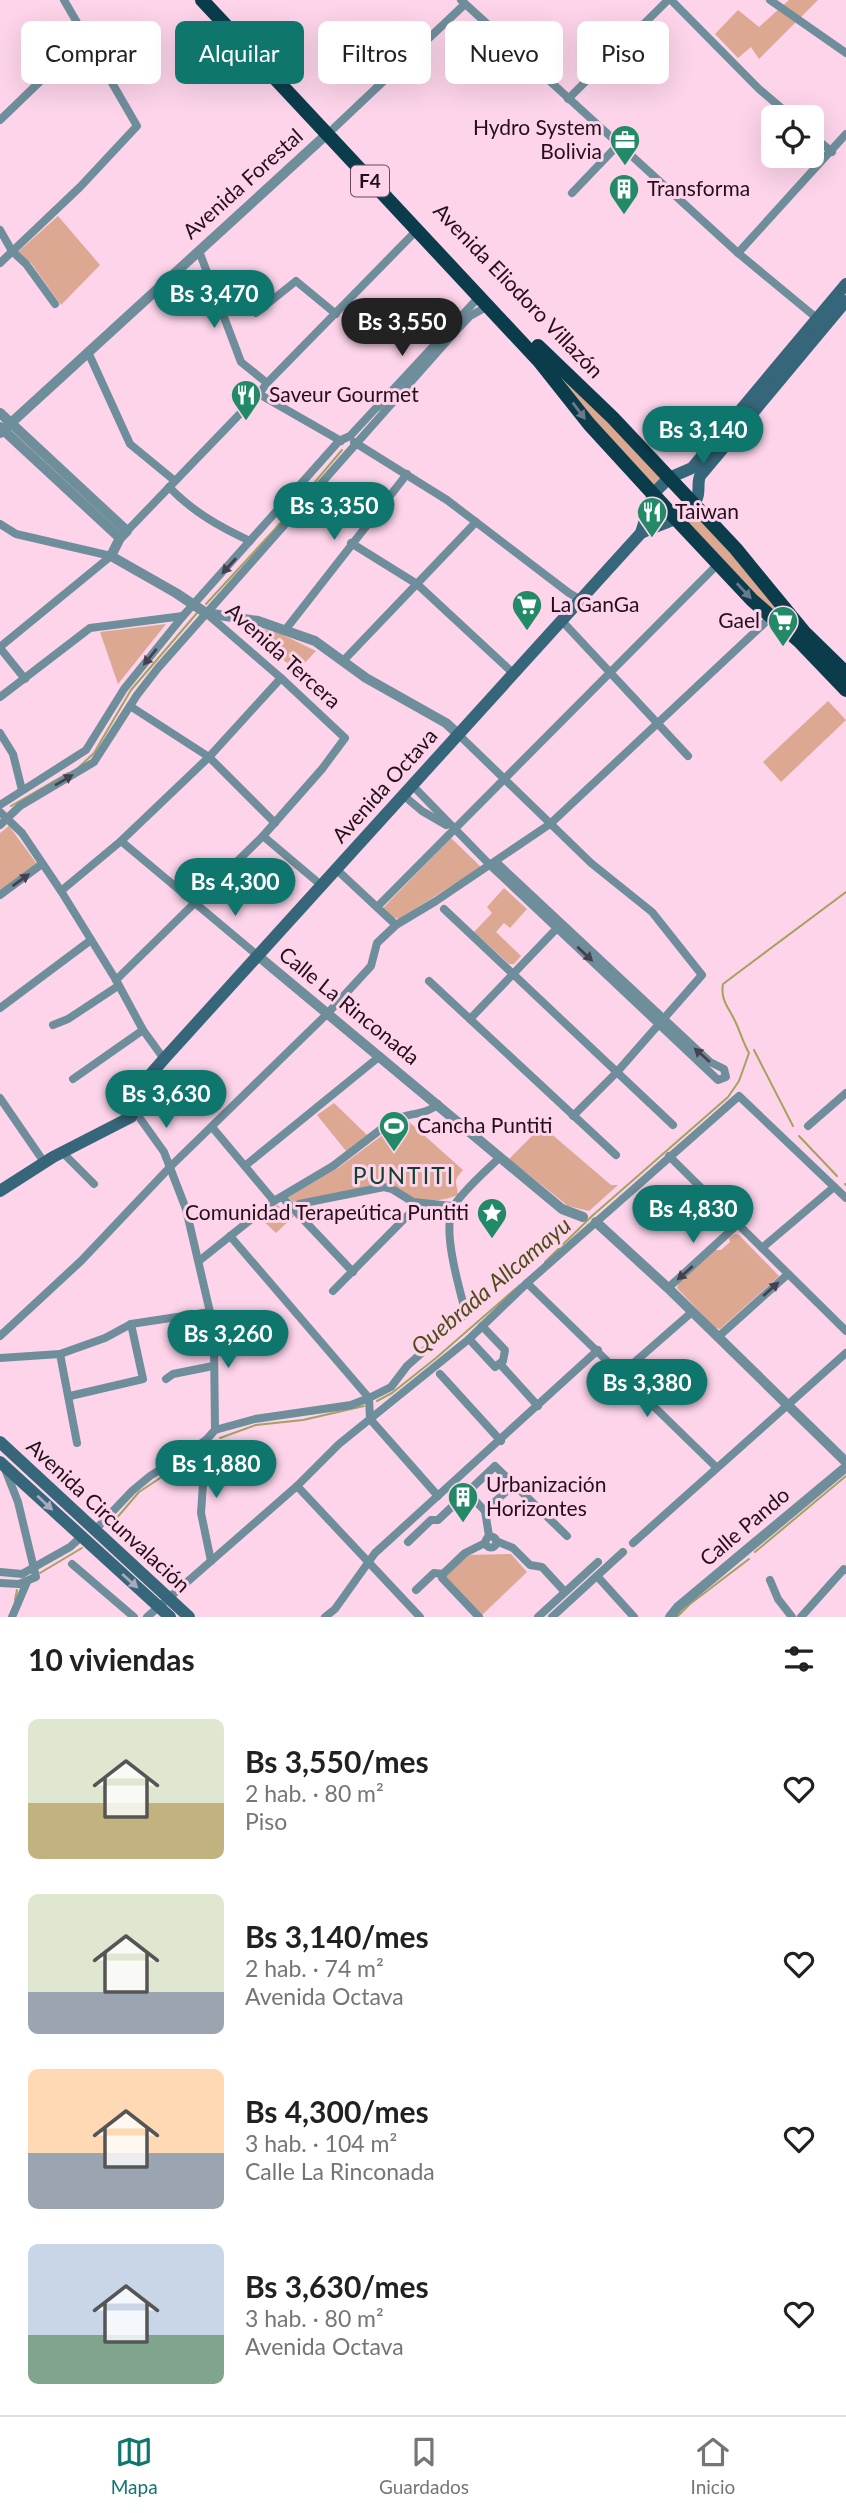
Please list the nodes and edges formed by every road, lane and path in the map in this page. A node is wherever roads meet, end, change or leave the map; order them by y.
1 (64, 0) edge
2 (202, 0) edge
3 (214, 0) edge
4 (670, 0) edge
5 (770, 0) edge
6 (463, 2) edge
7 (76, 21) edge
8 (846, 53) edge
9 (37, 84) edge
10 (112, 84) edge
11 (568, 99) junction
12 (778, 105) edge
13 (0, 120) edge
14 (330, 131) junction
15 (846, 134) edge
16 (618, 145) junction
17 (824, 145) edge
18 (832, 152) junction
19 (572, 193) dead end
20 (0, 230) edge
21 (417, 230) junction
22 (12, 251) junction
23 (199, 251) junction
24 (738, 253) junction
25 (0, 262) edge
26 (846, 284) edge
27 (846, 301) edge
28 (484, 302) junction
29 (55, 304) dead end
30 (256, 313) dead end
31 (336, 314) junction
32 (821, 323) junction
33 (88, 352) junction
34 (267, 383) junction
35 (259, 394) junction
36 (0, 413) edge
37 (4, 428) edge
38 (339, 441) junction
39 (356, 443) junction
40 (407, 474) junction
41 (675, 476) junction
42 (172, 484) junction
43 (697, 488) junction
44 (680, 490) junction
45 (653, 495) junction
46 (690, 505) junction
47 (664, 506) junction
48 (671, 521) junction
49 (476, 522) junction
50 (0, 524) edge
51 (641, 533) junction
52 (124, 535) junction
53 (250, 541) junction
54 (351, 543) junction
55 (111, 556) junction
56 (718, 564) junction
57 (416, 584) junction
58 (581, 600) junction
59 (194, 605) junction
60 (206, 613) junction
61 (183, 616) junction
62 (771, 617) junction
63 (562, 621) junction
64 (286, 629) junction
65 (0, 648) edge
66 (344, 660) junction
67 (610, 672) junction
68 (846, 673) edge
69 (514, 674) junction
70 (25, 678) junction
71 (281, 678) junction
72 (846, 690) edge
73 (0, 697) edge
74 (130, 706) junction
75 (659, 724) junction
76 (0, 733) edge
77 (458, 734) junction
78 (688, 756) dead end
79 (209, 757) junction
80 (505, 779) junction
81 (22, 790) junction
82 (407, 790) junction
83 (0, 806) edge
84 (0, 811) edge
85 (8, 818) junction
86 (275, 823) junction
87 (550, 824) junction
88 (0, 825) edge
89 (454, 830) junction
90 (263, 836) junction
91 (121, 841) junction
92 (493, 863) junction
93 (42, 864) junction
94 (336, 869) junction
95 (321, 885) junction
96 (61, 891) junction
97 (0, 895) edge
98 (195, 903) junction
99 (377, 907) junction
100 (444, 909) dead end
101 (396, 925) junction
102 (559, 925) junction
103 (91, 940) junction
104 (257, 955) junction
105 (513, 974) junction
106 (429, 981) dead end
107 (117, 983) junction
108 (0, 1008) edge
109 (327, 1014) junction
110 (470, 1019) junction
111 (661, 1022) junction
112 (53, 1025) dead end
113 (143, 1030) junction
114 (380, 1056) junction
115 (164, 1059) junction
116 (617, 1072) junction
117 (73, 1079) dead end
118 (846, 1093) edge
119 (0, 1098) edge
120 (438, 1104) junction
121 (134, 1110) junction
122 (573, 1116) junction
123 (673, 1125) dead end
124 (808, 1126) dead end
125 (212, 1127) junction
126 (62, 1152) junction
127 (616, 1155) dead end
128 (669, 1156) junction
129 (500, 1157) junction
130 (44, 1162) junction
131 (246, 1165) junction
132 (171, 1166) junction
133 (94, 1184) dead end
134 (834, 1186) junction
135 (0, 1191) edge
136 (846, 1198) edge
137 (278, 1199) junction
138 (420, 1203) junction
139 (453, 1206) junction
140 (294, 1209) junction
141 (591, 1220) junction
142 (738, 1224) junction
143 (230, 1236) junction
144 (762, 1248) junction
145 (199, 1261) junction
146 (352, 1272) junction
147 (788, 1274) junction
148 (527, 1283) junction
149 (668, 1288) junction
150 (333, 1291) dead end
151 (210, 1312) junction
152 (692, 1312) junction
153 (131, 1324) junction
154 (482, 1326) junction
155 (846, 1331) edge
156 (0, 1336) edge
157 (719, 1338) junction
158 (469, 1339) junction
159 (598, 1350) junction
160 (846, 1353) edge
161 (60, 1354) junction
162 (0, 1358) edge
163 (500, 1364) junction
164 (213, 1366) junction
165 (440, 1374) dead end
166 (621, 1374) junction
167 (166, 1379) dead end
168 (70, 1396) junction
169 (369, 1398) junction
170 (788, 1405) junction
171 (538, 1406) junction
172 (370, 1419) junction
173 (215, 1430) junction
174 (205, 1440) junction
175 (1, 1441) edge
176 (501, 1441) junction
177 (77, 1443) dead end
178 (846, 1462) edge
179 (1, 1463) edge
180 (716, 1467) junction
181 (846, 1467) edge
182 (466, 1472) junction
183 (478, 1483) junction
184 (514, 1484) junction
185 (297, 1486) junction
186 (467, 1492) junction
187 (438, 1496) junction
188 (485, 1511) junction
189 (95, 1530) junction
190 (567, 1536) dead end
191 (81, 1537) junction
192 (490, 1540) junction
193 (408, 1542) dead end
194 (633, 1543) dead end
195 (623, 1552) dead end
196 (211, 1561) junction
197 (598, 1562) dead end
198 (367, 1563) junction
199 (72, 1564) dead end
200 (34, 1568) junction
201 (846, 1570) edge
202 (0, 1572) edge
203 (443, 1574) junction
204 (597, 1576) junction
205 (770, 1580) dead end
206 (27, 1582) junction
207 (0, 1583) edge
208 (416, 1590) dead end
209 (565, 1592) junction
210 (163, 1602) junction
211 (560, 1609) junction
212 (415, 1615) edge
213 (12, 1617) edge
214 (134, 1617) edge
215 (147, 1617) edge
216 (170, 1617) edge
217 (190, 1617) edge
218 (325, 1617) edge
219 (479, 1617) edge
220 (538, 1617) edge
221 (552, 1617) edge
222 (567, 1617) edge
223 (634, 1617) edge
224 (670, 1617) edge
225 (792, 1617) edge
226 (801, 1617) edge

1 - 7 street
2 - 14 highway, Avenida Eliodoro Villazón / F4
3 - 14 highway, Avenida Eliodoro Villazón / F4
4 - 11 street
4 - 12 street
5 - 8 street
6 - 11 street
6 - 14 street
9 - 13 street
10 - 22 street
11 - 16 street
14 - 21 highway, Avenida Eliodoro Villazón / F4
14 - 23 street, Avenida Forestal
14 - 41 highway, Avenida Eliodoro Villazón / F4
15 - 18 street
16 - 19 street
16 - 24 street
17 - 18 street
18 - 24 street
20 - 22 street
21 - 28 highway, Avenida Eliodoro Villazón / F4
21 - 31 street
22 - 25 street
22 - 29 street
23 - 33 street, Avenida Forestal
23 - 34 street
24 - 32 street
26 - 32 main road
27 - 32 main road
28 - 38 street
28 - 39 street
28 -> 45 highway, Avenida Eliodoro Villazón / F4
30 - 31 street
31 - 34 street
32 - 41 main road
32 - 43 main road
33 - 37 street, Avenida Forestal
33 - 42 street
34 - 35 street
35 - 38 street
35 - 42 street
36 - 37 street
37 - 52 street
38 - 39 street
38 - 53 street
39 - 40 street
39 - 60 street
40 - 49 street
40 - 54 street
41 - 43 main road
41 - 44 highway, Avenida Eliodoro Villazón / F4
41 - 45 main road
42 - 52 street
42 - 53 street
43 - 46 main road
44 - 45 highway
44 - 46 highway, Avenida Eliodoro Villazón / F4
45 - 47 highway, Avenida Eliodoro Villazón / F4
45 - 48 main road
45 - 51 main road, Avenida Octava
46 - 47 highway
46 - 48 main road
46 - 68 highway, Avenida Eliodoro Villazón / F4
47 - 48 highway, Avenida Eliodoro Villazón / F4
48 - 51 main road, Avenida Octava
48 - 56 highway, Avenida Eliodoro Villazón / F4
49 - 57 street
49 - 58 street
50 - 55 street
51 - 58 main road, Avenida Octava
52 - 55 street
53 -> 59 street
54 - 57 street
54 - 64 street
55 - 59 street, Avenida Tercera
55 - 65 street
56 -> 62 highway, Avenida Eliodoro Villazón / F4
56 - 67 street
57 - 66 street
57 - 69 street
58 - 63 main road, Avenida Octava
59 - 60 street, Avenida Tercera
59 - 61 street
60 - 64 street
60 - 71 street, Avenida Tercera
60 - 74 street
61 - 70 street
61 -> 81 street
62 - 72 highway, Avenida Eliodoro Villazón / F4
62 - 75 street
63 - 67 street
63 - 69 main road, Avenida Octava
64 - 66 street
65 - 70 street
66 - 77 street
67 - 75 street
67 - 80 street
69 - 77 main road, Avenida Octava
70 - 73 street
71 - 79 street
71 - 86 street, Avenida Tercera
74 - 79 street
85 -> 74 street
75 - 78 street
75 - 87 street
76 - 81 street
77 - 80 street
77 - 82 main road, Avenida Octava
79 - 86 street
79 - 91 street
80 - 87 street
80 - 89 street
81 - 83 street
82 - 89 street
82 - 89 street
82 - 94 main road, Avenida Octava
84 - 85 street
85 - 88 street
85 - 93 street
86 - 90 street
87 - 92 street
87 - 111 street
89 - 92 street
89 - 99 street
90 - 95 street
90 - 98 street
91 - 96 street
91 - 98 street, Calle La Rinconada
92 - 101 street
92 - 102 street
93 - 96 street
97 -> 93 street
94 - 95 main road, Avenida Octava
94 - 99 street
95 - 104 main road, Avenida Octava
96 - 103 street
98 - 104 street, Calle La Rinconada
98 - 107 street
99 - 101 street
100 - 105 street
101 - 109 street
102 - 105 street
102 - 111 street
103 - 107 street
103 - 108 street
104 - 109 street, Calle La Rinconada
104 - 115 main road, Avenida Octava
105 - 110 street
105 - 116 street
106 - 110 street
107 - 112 street
107 - 113 street
109 - 114 street, Calle La Rinconada
109 - 125 street
110 - 122 street
111 -> 111 street
111 - 116 street
113 - 115 street
113 - 117 street
114 - 120 street, Calle La Rinconada
114 - 131 street
115 - 121 main road, Avenida Octava
116 - 122 street
116 - 123 street
118 - 124 street
119 - 130 street
120 - 129 street, Calle La Rinconada
120 - 137 street
121 - 126 main road
121 - 132 street
122 - 127 street
125 - 131 street
125 - 132 street
126 - 130 main road
126 - 133 street
128 - 134 street
128 - 141 street
128 - 142 street
129 - 139 street
129 - 141 street, Calle La Rinconada
130 - 135 main road
131 - 137 street
132 - 145 street
132 - 156 street
134 - 136 street
134 - 144 street
137 - 140 street
137 - 143 street
138 - 139 street
138 - 140 street
138 - 146 street
139 - 169 street
140 - 146 street
141 - 148 street
141 - 149 street, Calle La Rinconada
142 - 144 street
142 -> 149 street
143 - 145 street
143 - 169 street
144 - 147 street
145 - 151 street
146 - 150 street
147 - 155 street
157 -> 147 street
148 - 154 street
148 - 159 street
149 - 152 street, Calle La Rinconada
151 - 153 street
151 - 164 street
152 - 157 street, Calle La Rinconada
152 - 166 street
153 - 161 street
153 - 168 street
154 - 158 street
154 - 163 street
157 - 170 street, Calle La Rinconada
158 - 163 street
158 - 172 street
159 - 166 street
159 - 171 street
160 - 170 street
161 - 162 street
161 - 168 street
163 - 171 street
164 - 167 street
164 - 173 street
165 - 176 street
166 - 180 street
168 - 177 street
169 - 172 street
169 - 173 street
170 - 178 street, Calle La Rinconada
170 - 180 street
171 - 176 street
172 - 185 street
172 - 187 street
173 - 174 street
174 - 189 street
174 - 196 street
175 - 189 main road, Avenida Circunvalación
176 - 182 street
179 -> 191 main road, Avenida Circunvalación
179 - 200 street
180 - 194 street
181 - 224 street, Calle Pando
182 - 183 street
182 - 187 street
183 - 184 street
183 - 186 street
184 - 188 street
184 - 190 street
185 - 196 street
185 - 198 street
186 - 188 street
186 - 193 street
187 - 198 street
188 - 192 street
189 - 210 main road, Avenida Circunvalación
191 - 200 street
191 -> 210 main road, Avenida Circunvalación
192 - 203 street
192 - 209 street
195 - 204 street
196 - 210 street
197 - 209 street
198 - 212 street
198 - 218 street
199 - 214 street
200 - 202 street
200 - 206 street
201 - 226 street
203 - 208 street
203 - 219 street
204 - 211 street
204 - 223 street
205 - 225 street
206 - 207 street
206 - 213 street
209 - 220 street
210 - 215 street
210 - 216 main road, Avenida Circunvalación
210 - 217 main road, Avenida Circunvalación
211 - 221 street
211 - 222 street

